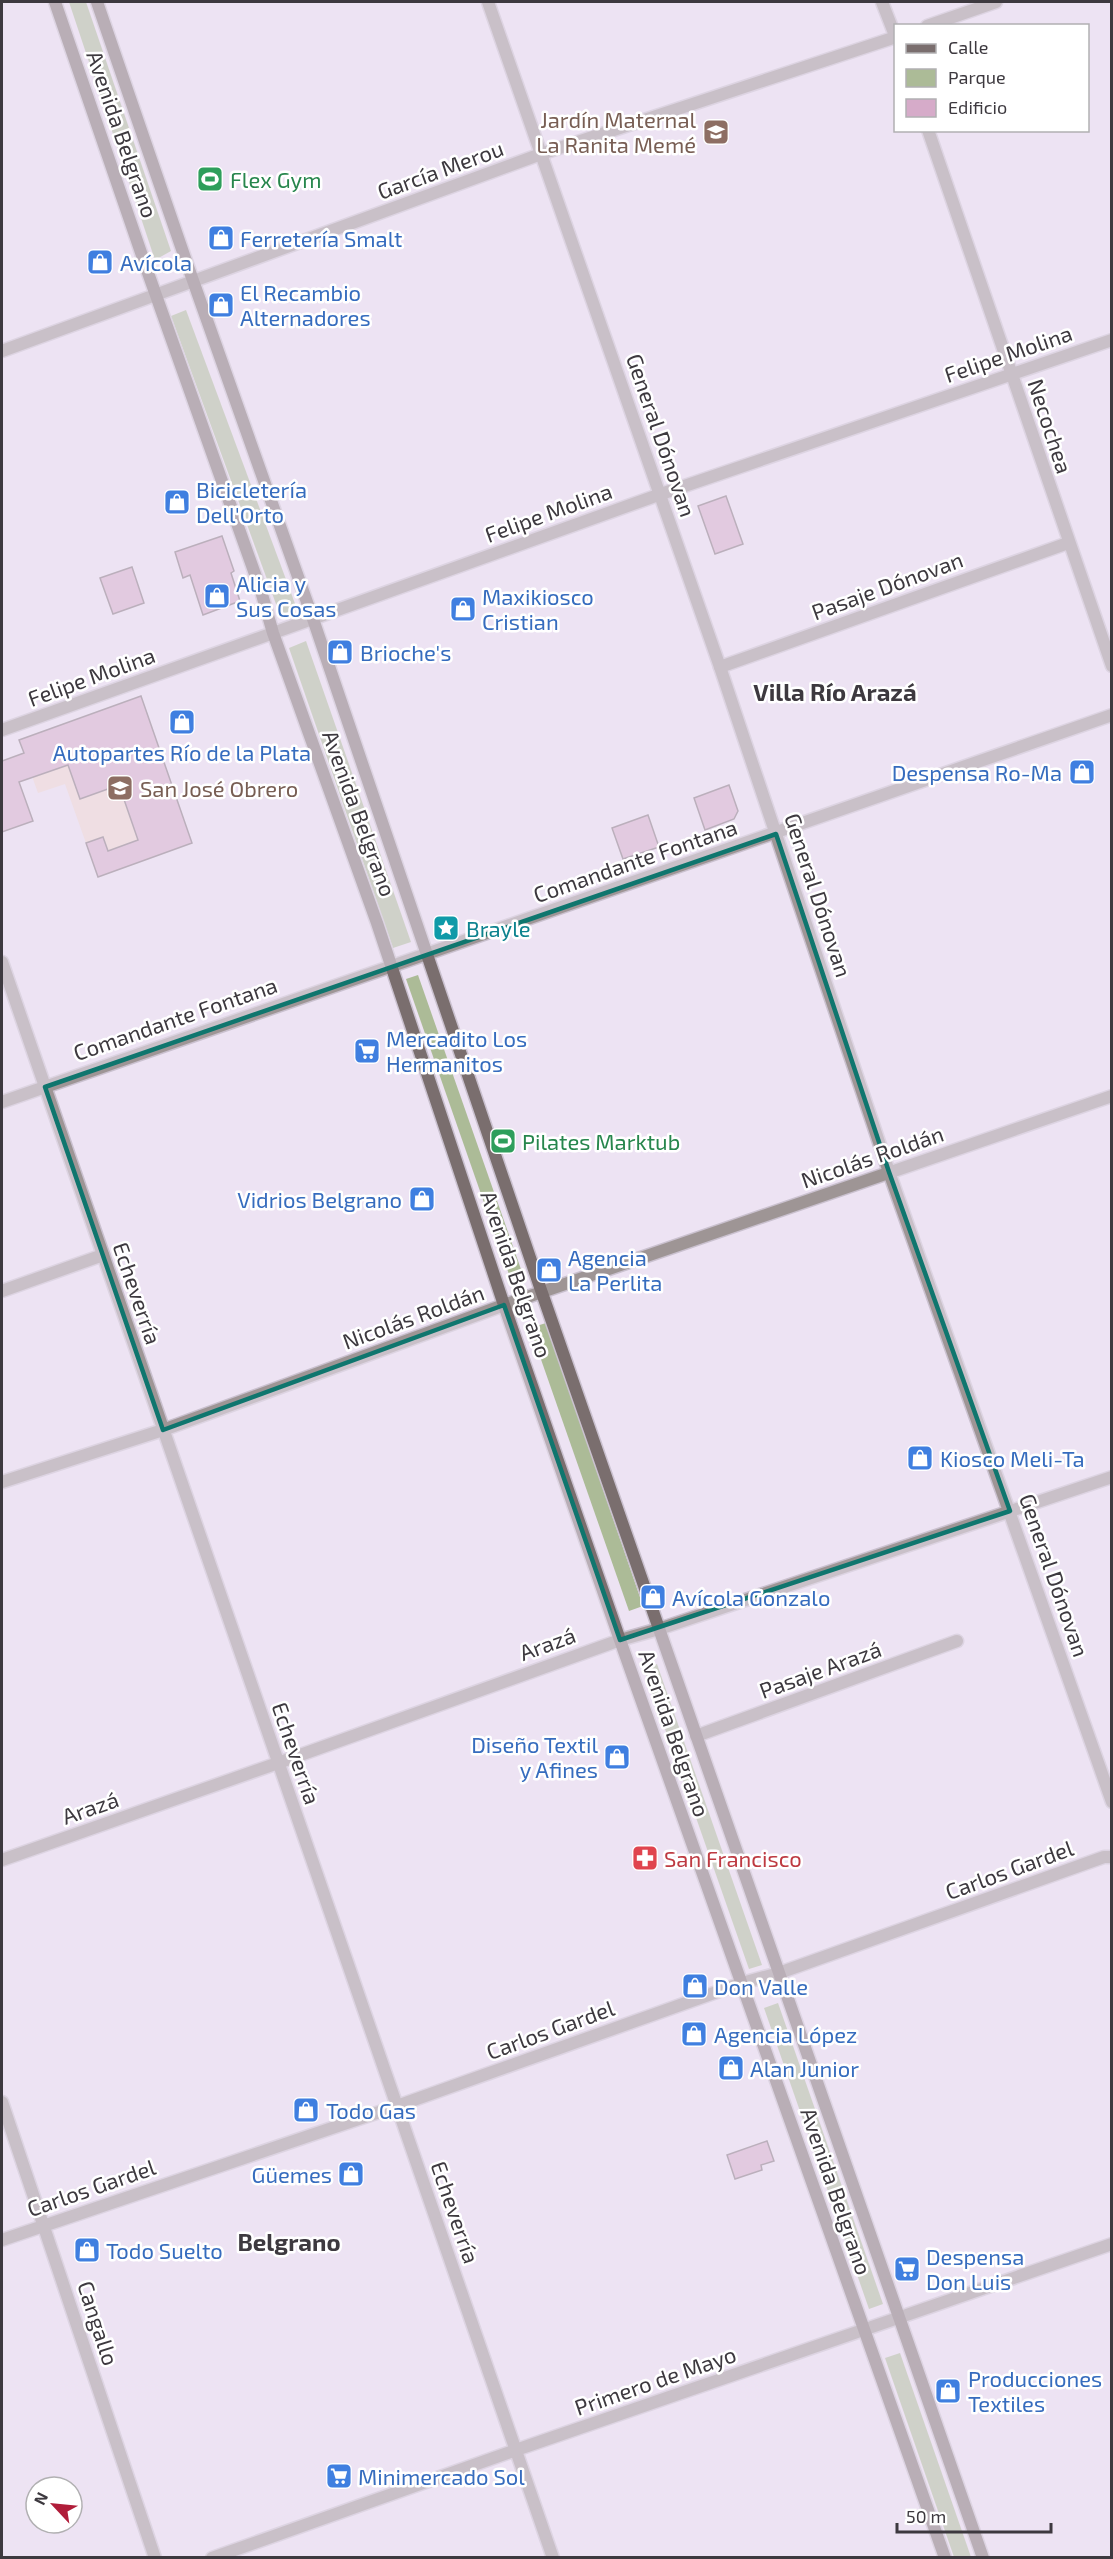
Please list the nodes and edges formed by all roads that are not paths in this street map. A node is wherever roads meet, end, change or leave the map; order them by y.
1 (55, 2) edge
2 (97, 2) edge
3 (488, 2) edge
4 (882, 2) edge
5 (996, 2) edge
6 (933, 24) edge
7 (894, 34) edge
8 (894, 37) edge
9 (928, 132) edge
10 (541, 154) junction
11 (193, 281) junction
12 (156, 295) junction
13 (1112, 340) edge
14 (2, 351) edge
15 (1012, 373) junction
16 (661, 494) junction
17 (1068, 543) junction
18 (313, 619) junction
19 (273, 633) junction
20 (1112, 666) edge
21 (720, 667) junction
22 (1112, 716) edge
23 (2, 730) edge
24 (777, 834) junction
25 (426, 953) junction
26 (2, 962) edge
27 (390, 965) junction
28 (45, 1087) junction
29 (1112, 1095) edge
30 (2, 1102) edge
31 (888, 1172) junction
32 (103, 1255) junction
33 (2, 1291) edge
34 (542, 1293) junction
35 (504, 1305) junction
36 (163, 1430) junction
37 (1112, 1478) edge
38 (2, 1482) edge
39 (1010, 1511) junction
40 (659, 1629) junction
41 (620, 1640) junction
42 (957, 1641) dead end
43 (696, 1737) junction
44 (278, 1763) junction
45 (1112, 1802) edge
46 (1112, 1857) edge
47 (2, 1860) edge
48 (779, 1973) junction
49 (742, 1983) junction
50 (2, 2102) edge
51 (397, 2106) junction
52 (44, 2225) junction
53 (2, 2240) edge
54 (1112, 2244) edge
55 (898, 2319) junction
56 (863, 2330) junction
57 (516, 2450) junction
58 (155, 2558) edge
59 (213, 2558) edge
60 (553, 2558) edge
61 (945, 2558) edge
62 (983, 2558) edge

1 - 12 main road, Avenida Belgrano
2 - 11 main road, Avenida Belgrano
3 - 10 street, General Dónovan
4 - 7 street
5 - 6 street
8 - 10 street, García Merou
9 - 15 street, Necochea
10 - 11 street, García Merou
10 - 16 street, General Dónovan
11 - 12 street, García Merou
11 - 18 main road, Avenida Belgrano
12 - 14 street, García Merou
12 - 19 main road, Avenida Belgrano
13 - 15 street, Felipe Molina
15 - 16 street, Felipe Molina
15 - 17 street, Necochea
16 - 18 street, Felipe Molina
16 - 21 street, General Dónovan
17 - 20 street, Necochea
17 - 21 street, Pasaje Dónovan
18 - 19 street, Felipe Molina
18 - 25 main road, Avenida Belgrano
19 - 23 street, Felipe Molina
19 - 27 main road, Avenida Belgrano
21 - 24 street, General Dónovan
22 - 24 street, Comandante Fontana
24 - 25 street, Comandante Fontana
24 - 31 street, General Dónovan
25 - 27 street, Comandante Fontana
25 - 34 main road, Avenida Belgrano
26 - 28 street, Echeverría
27 - 28 street, Comandante Fontana
27 - 35 main road, Avenida Belgrano
28 - 30 street, Comandante Fontana
28 - 32 street, Echeverría
29 - 31 street, Nicolás Roldán
31 - 34 street, Nicolás Roldán
31 - 39 street, General Dónovan
32 - 33 street
32 - 36 street, Echeverría
34 - 35 street, Nicolás Roldán
34 - 40 main road, Avenida Belgrano
35 - 36 street, Nicolás Roldán
35 - 41 main road, Avenida Belgrano
36 - 38 street, Nicolás Roldán
36 - 44 street, Echeverría
37 - 39 street, Arazá
39 - 40 street, Arazá
39 - 45 street, General Dónovan
40 - 41 street, Arazá
40 - 43 main road, Avenida Belgrano
41 - 44 street, Arazá
41 - 49 main road, Avenida Belgrano
42 - 43 street, Pasaje Arazá
43 - 48 main road, Avenida Belgrano
44 - 47 street, Arazá
44 - 51 street, Echeverría
46 - 48 street, Carlos Gardel
48 - 49 street, Carlos Gardel
48 - 55 main road, Avenida Belgrano
49 - 51 street, Carlos Gardel
49 - 56 main road, Avenida Belgrano
50 - 52 street, Cangallo
51 - 52 street, Carlos Gardel
51 - 57 street, Echeverría
52 - 53 street, Carlos Gardel
52 - 58 street, Cangallo
54 - 55 street, Primero de Mayo
55 - 56 street, Primero de Mayo
55 - 62 main road, Avenida Belgrano
56 - 57 street, Primero de Mayo
56 - 61 main road, Avenida Belgrano
57 - 59 street, Primero de Mayo
57 - 60 street, Echeverría

